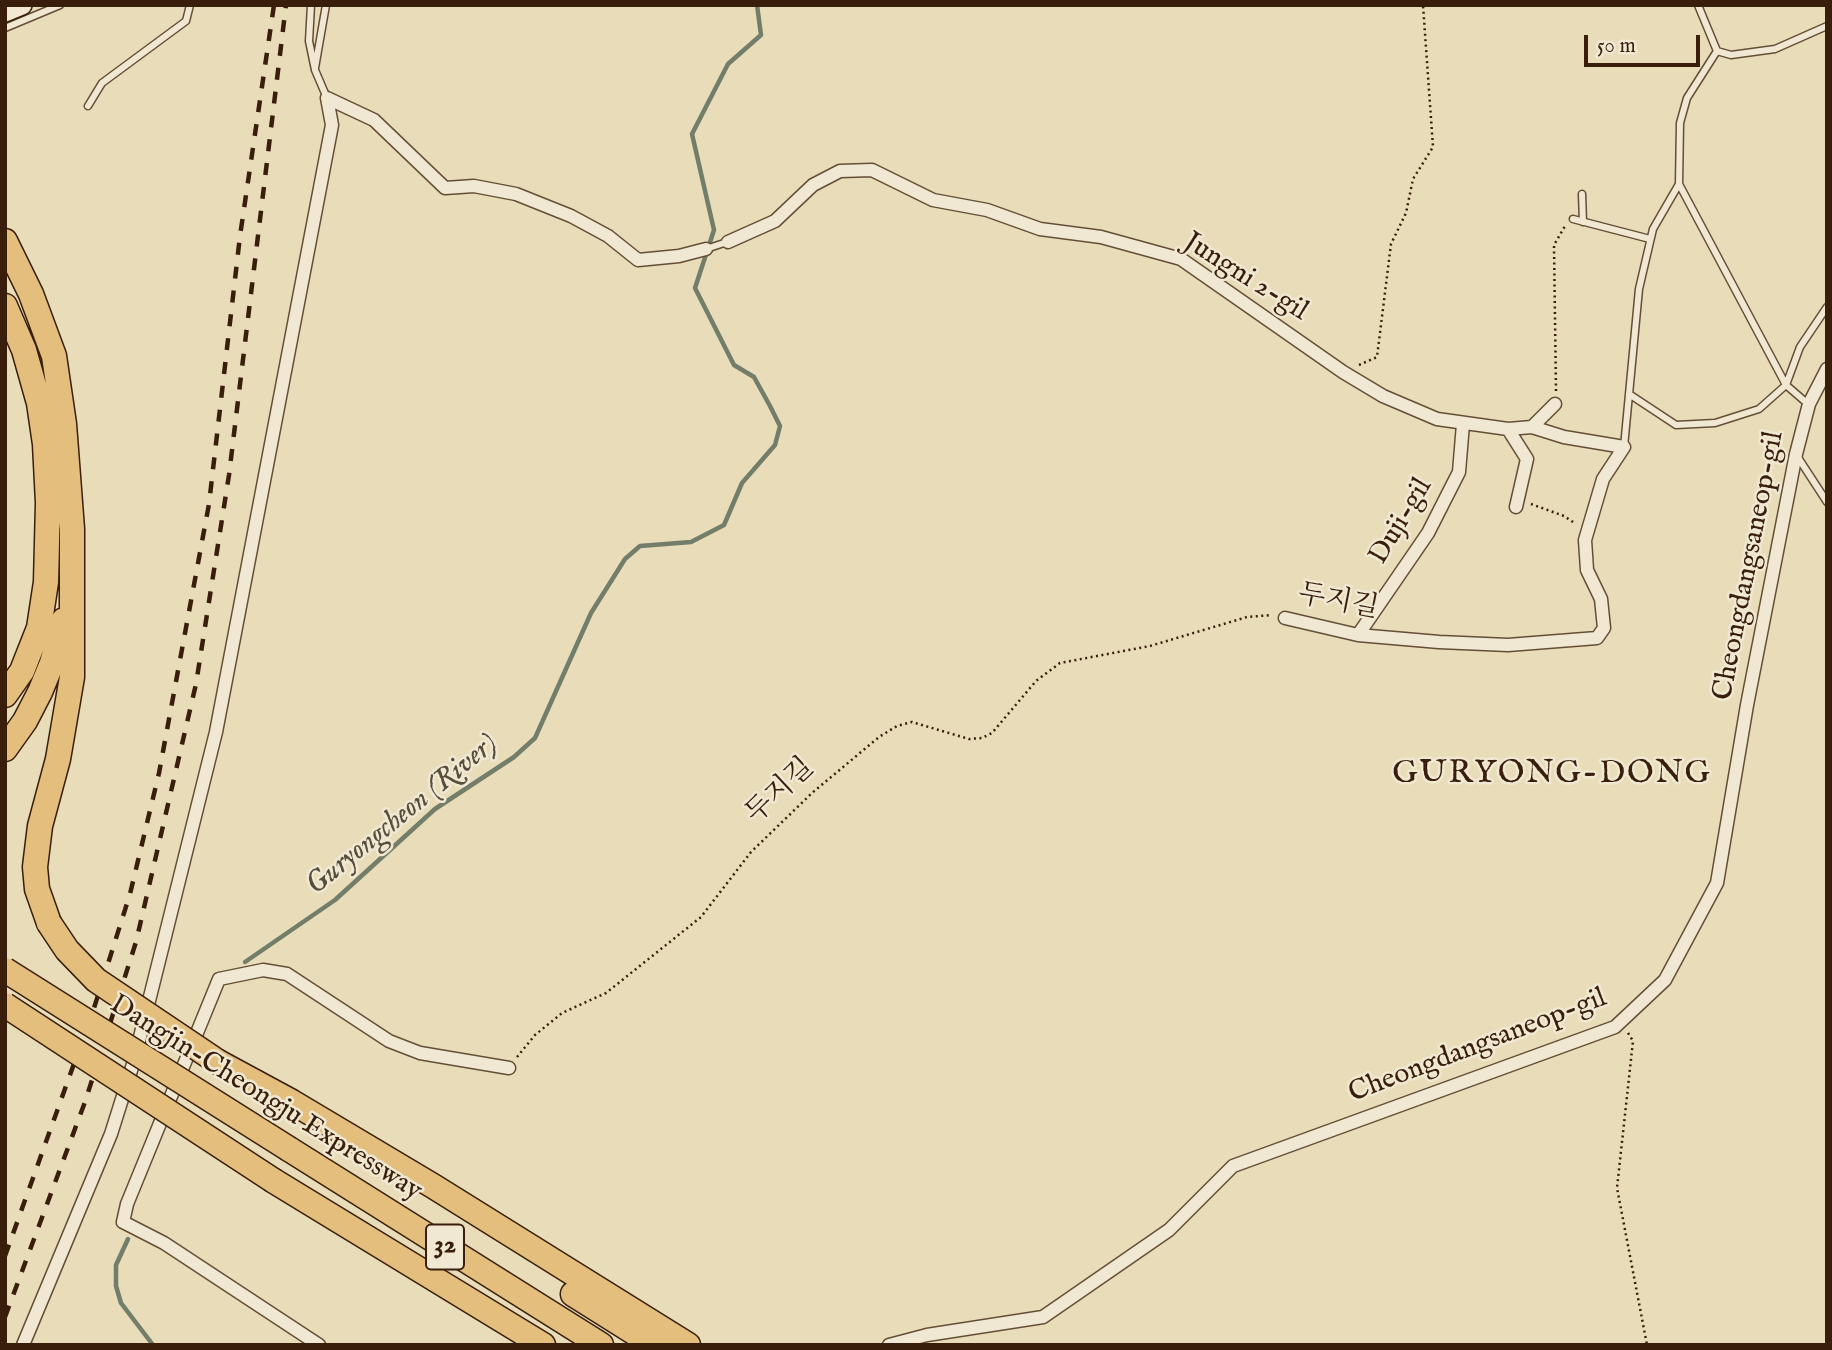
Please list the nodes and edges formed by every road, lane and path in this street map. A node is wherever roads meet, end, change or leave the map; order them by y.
1 (22, 5) edge
2 (60, 5) edge
3 (191, 5) edge
4 (311, 5) edge
5 (326, 5) edge
6 (1423, 5) edge
7 (1698, 5) edge
8 (5, 12) edge
9 (1827, 26) edge
10 (5, 28) edge
11 (1717, 51) junction
12 (315, 69) junction
13 (327, 98) junction
14 (88, 106) dead end
15 (1679, 184) junction
16 (1582, 194) dead end
17 (1573, 219) joint
18 (1583, 222) junction
19 (1650, 239) junction
20 (5, 241) edge
21 (728, 242) joint
22 (706, 249) joint
23 (5, 306) edge
24 (1827, 307) edge
25 (1827, 369) edge
26 (1343, 372) junction
27 (1786, 385) junction
28 (1629, 394) junction
29 (1555, 404) joint
30 (1809, 404) junction
31 (1463, 424) junction
32 (1532, 427) junction
33 (1508, 429) junction
34 (1624, 447) junction
35 (1796, 454) junction
36 (1827, 502) edge
37 (1517, 503) joint
38 (1585, 540) junction
39 (71, 587) junction
40 (1285, 618) joint
41 (1358, 635) junction
42 (5, 695) edge
43 (5, 749) edge
44 (5, 970) edge
45 (5, 1005) edge
46 (5, 1013) edge
47 (1621, 1021) junction
48 (509, 1068) joint
49 (137, 1090) junction
50 (289, 1108) junction
51 (313, 1343) edge
52 (23, 1345) edge
53 (543, 1345) edge
54 (601, 1345) edge
55 (653, 1345) edge
56 (688, 1345) edge
57 (890, 1345) edge
58 (1647, 1345) edge

1 - 8 main road
2 - 10 lane
3 - 14 lane
4 - 12 lane
5 - 12 lane
6 - 26 path
7 - 11 lane
9 - 11 lane
11 - 15 lane, 두지길
12 - 13 lane
13 - 22 street
13 - 52 street
15 - 19 lane, 두지길
15 - 27 lane
16 - 18 lane
17 - 18 lane
17 - 29 path
18 - 19 lane
19 - 28 lane, 두지길
20 - 39 highway
21 - 22 lane
21 - 26 street, Jungni 2-gil
23 - 42 highway
24 - 27 lane
25 - 30 street, Cheongdangsaneop-gil
26 - 31 street, Jungni 2-gil
27 - 28 lane
27 - 30 lane
28 - 34 lane, 두지길
29 - 32 street
30 - 35 street, Cheongdangsaneop-gil
31 - 33 street, Jungni 2-gil
31 - 41 street, Duji-gil
32 - 33 street, Jungni 2-gil
32 - 34 street, Jungni 2-gil
33 - 37 street
34 - 38 street, 두지길
35 - 36 lane
35 - 47 street, Cheongdangsaneop-gil
37 - 38 path
38 - 41 street, 두지길
39 - 43 highway
39 - 50 highway, bridge
40 - 41 street, 두지길
40 - 48 path, 두지길
44 - 54 highway, Dangjin-Cheongju Expressway / 32, bridge
45 - 49 highway, 32, bridge
46 - 49 highway, bridge
47 - 57 street, Cheongdangsaneop-gil
47 - 58 path
48 - 51 street
49 - 53 highway, 32, bridge
50 - 55 highway
50 - 56 highway

